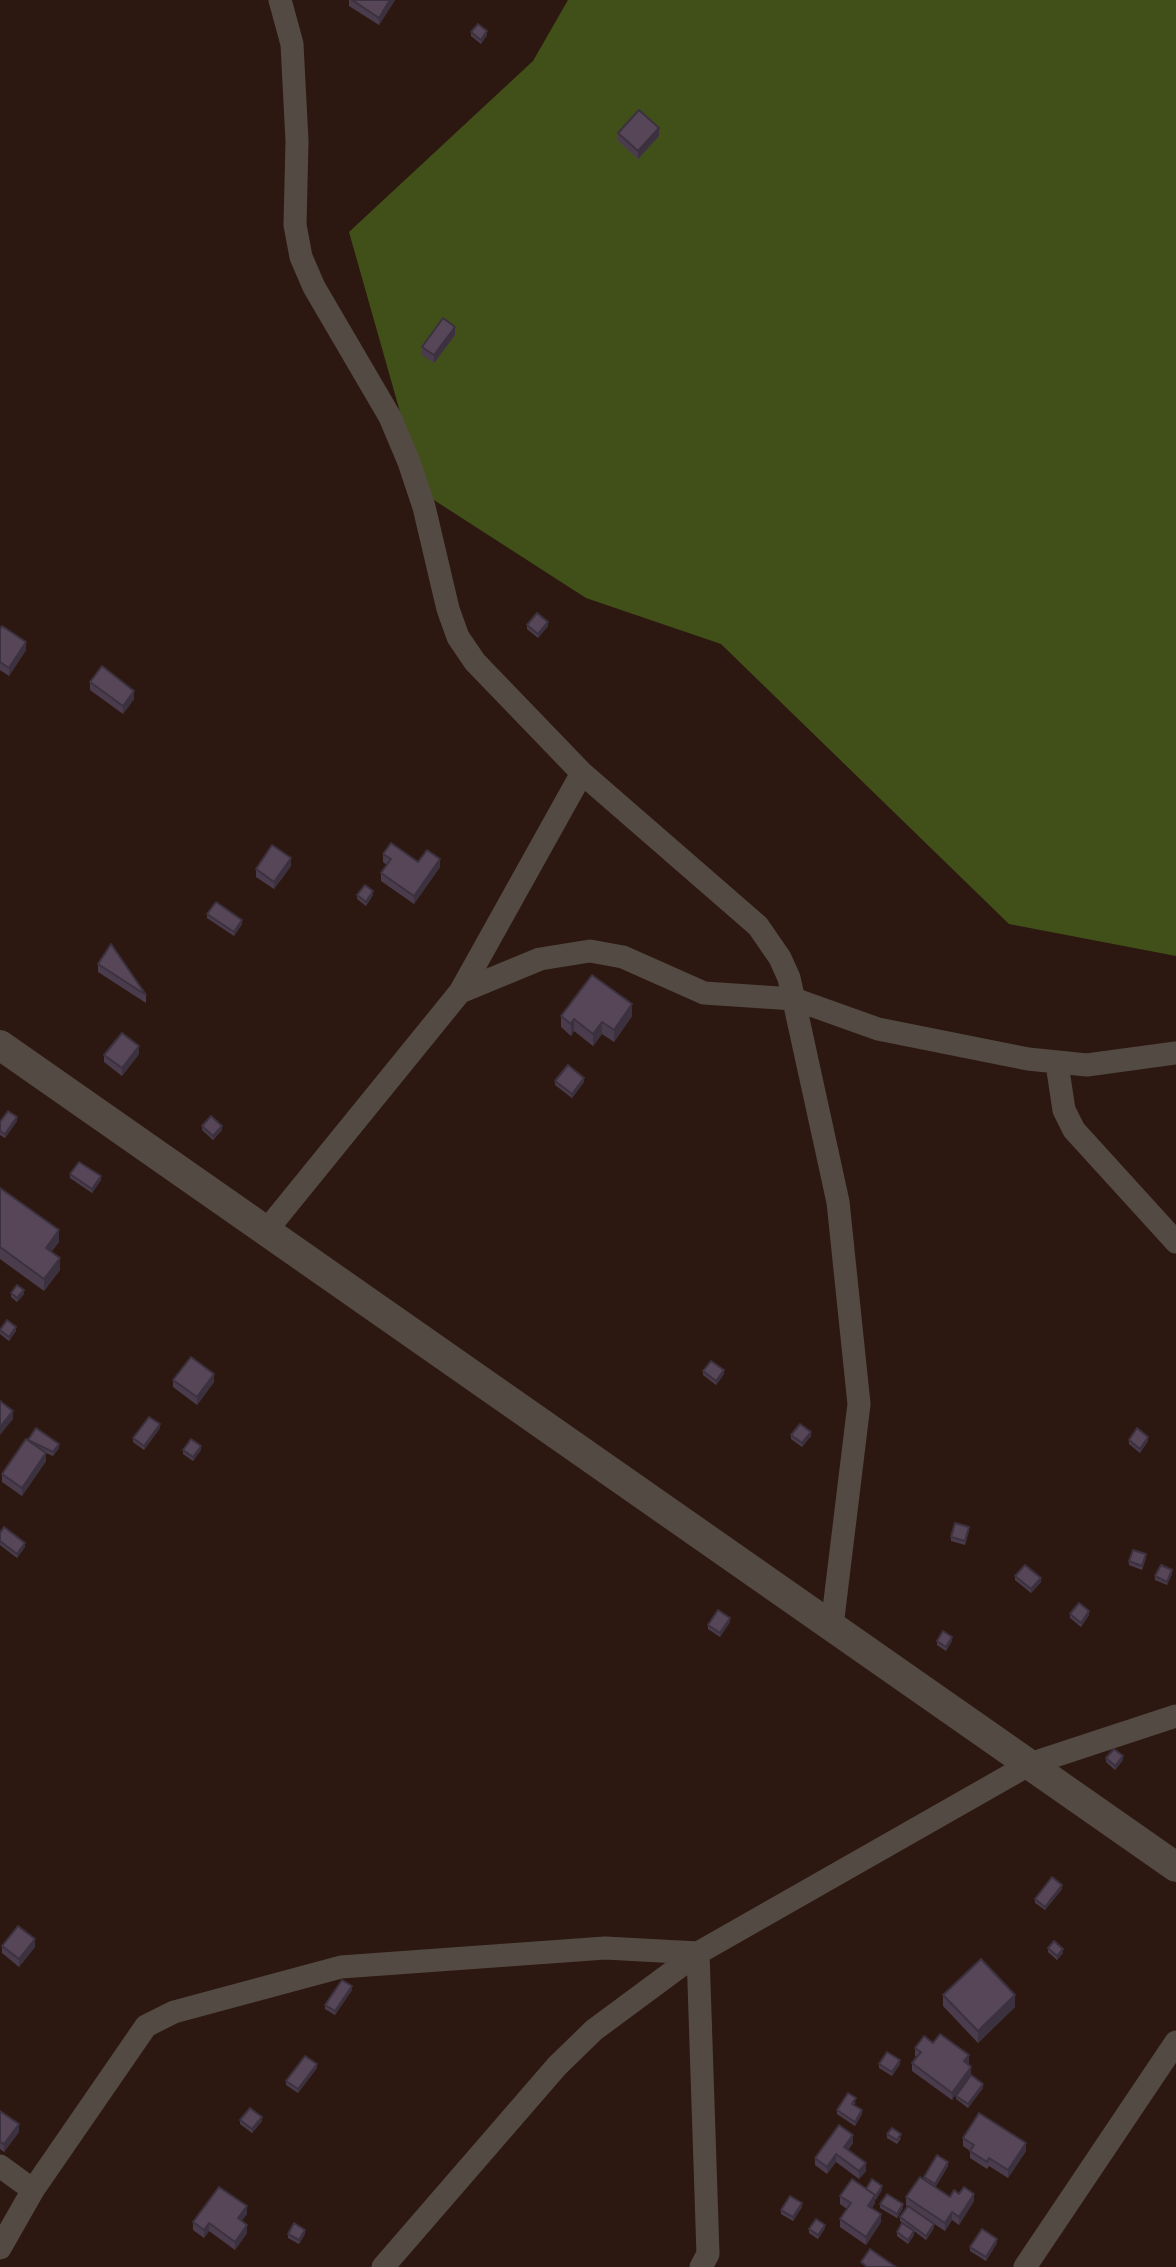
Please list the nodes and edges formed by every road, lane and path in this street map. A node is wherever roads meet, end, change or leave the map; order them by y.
1 (280, 0) edge
2 (582, 773) junction
3 (460, 992) junction
4 (794, 999) junction
5 (0, 1045) edge
6 (1176, 1053) edge
7 (1057, 1064) junction
8 (266, 1231) junction
9 (1176, 1241) edge
10 (832, 1626) junction
11 (1176, 1716) edge
12 (1030, 1764) junction
13 (1176, 1867) edge
14 (698, 1953) junction
15 (1176, 2042) edge
16 (0, 2166) edge
17 (33, 2190) junction
18 (0, 2248) edge
19 (383, 2267) edge
20 (701, 2267) edge
21 (1026, 2267) edge

1 - 2 street
2 - 3 street
2 - 4 street
3 - 4 street
3 - 8 street
4 - 7 street
4 - 10 street
5 - 8 street
6 - 7 street
7 - 9 street
8 - 10 street
10 - 12 street
11 - 12 street
12 - 13 street
12 - 14 street
14 - 17 street
14 - 19 street
14 - 20 street
15 - 21 street
16 - 17 street
17 - 18 street

